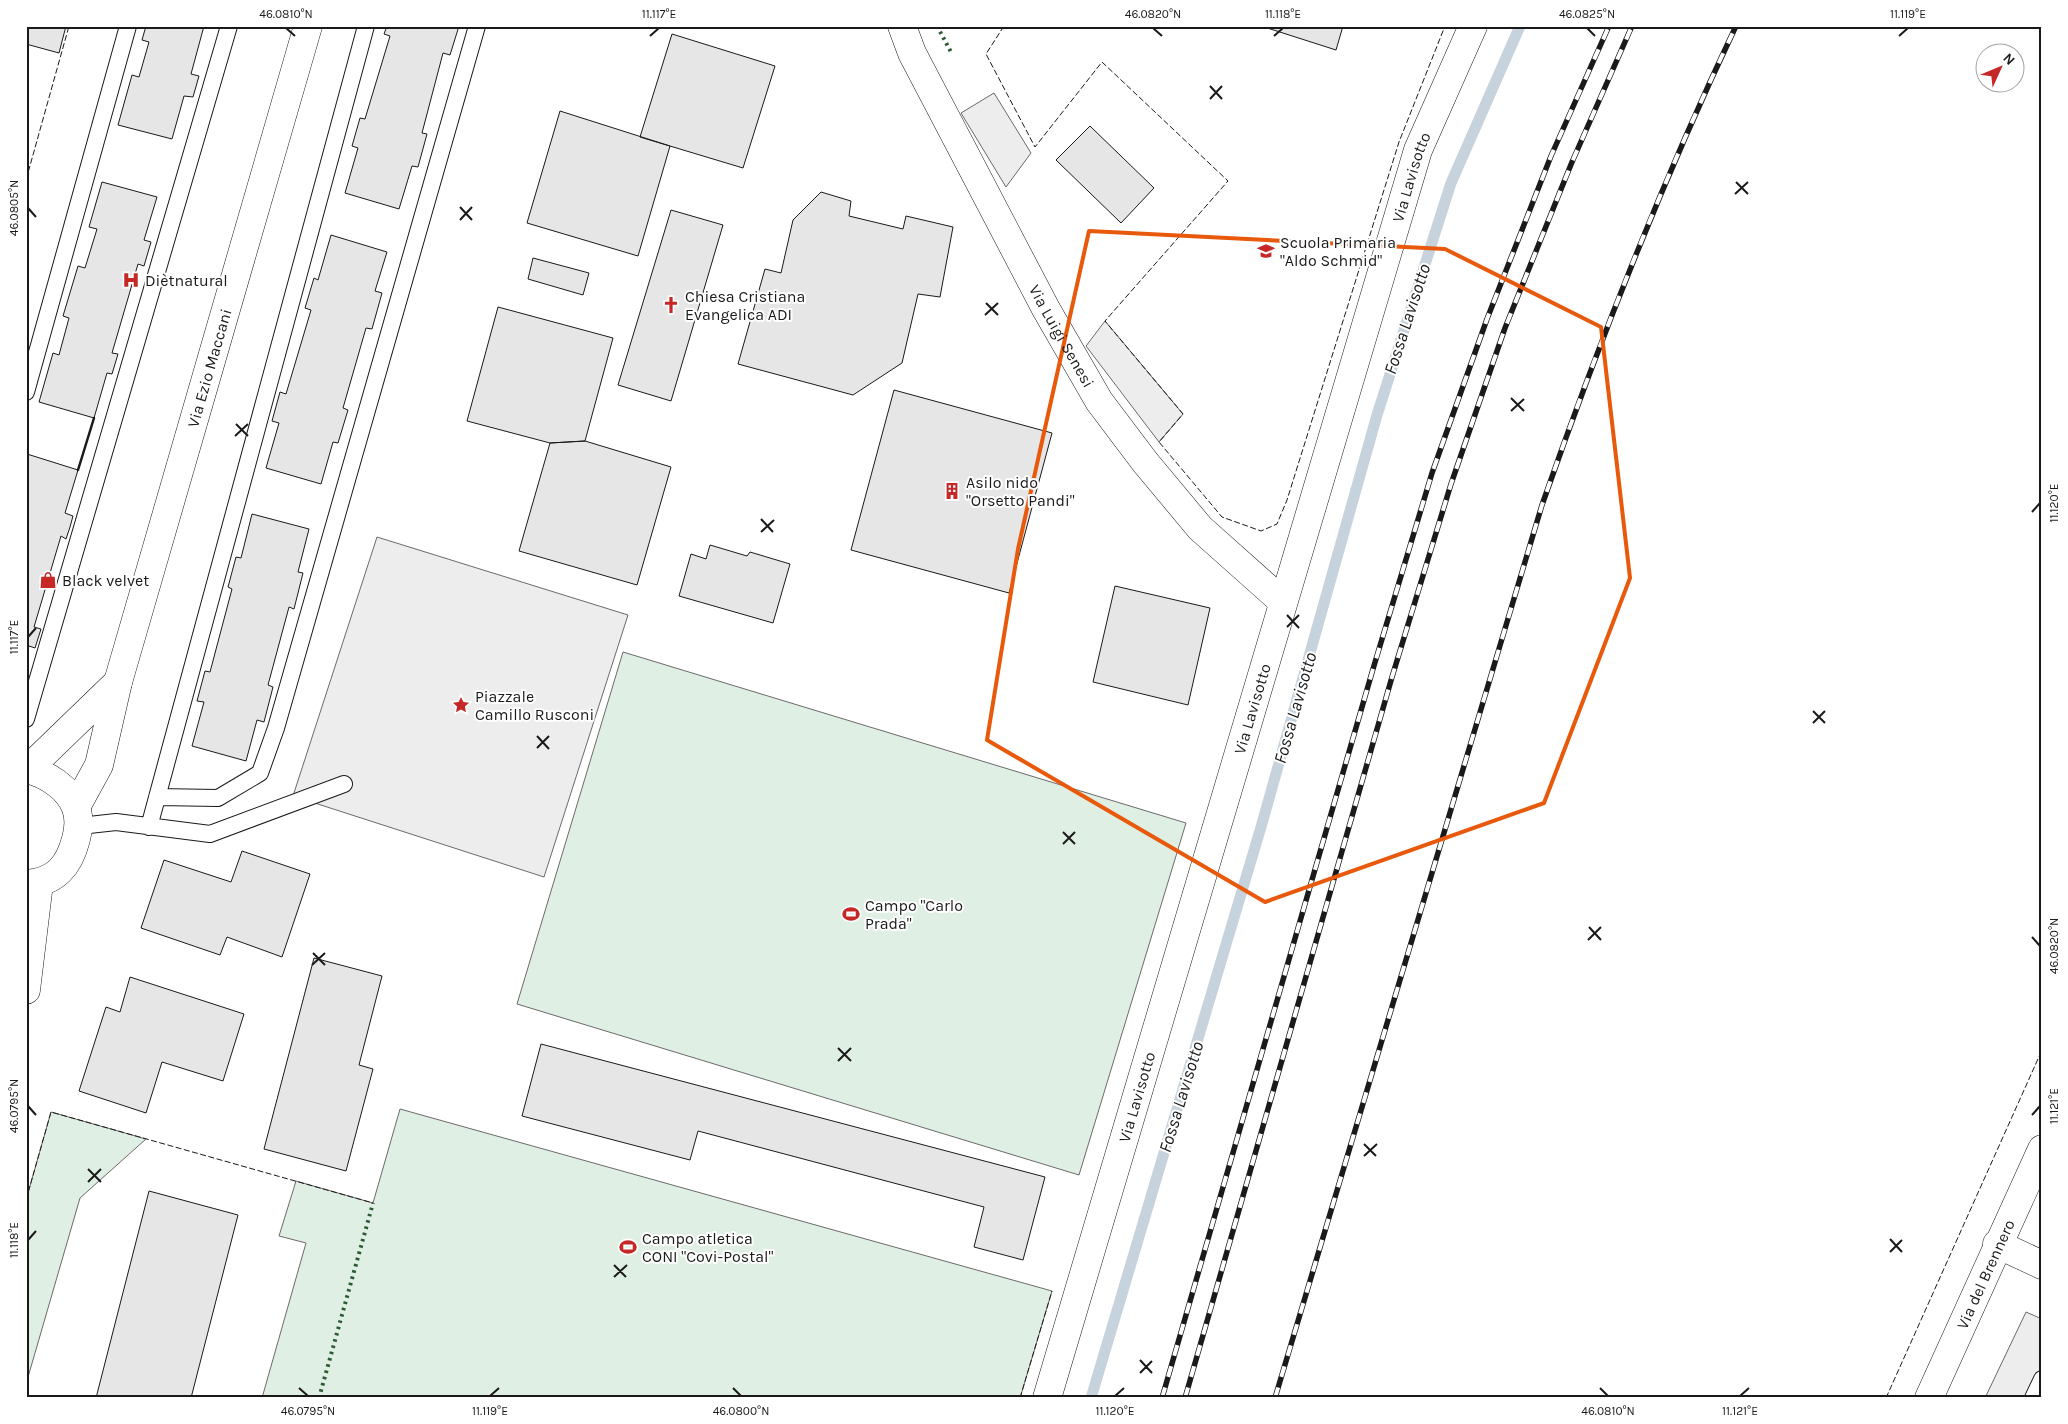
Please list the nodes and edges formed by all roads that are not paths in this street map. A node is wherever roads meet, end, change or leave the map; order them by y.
1 (128, 26) edge
2 (229, 26) edge
3 (308, 26) edge
4 (366, 26) edge
5 (476, 26) edge
6 (902, 26) edge
7 (1473, 26) edge
8 (26, 392) edge
9 (1283, 602) junction
10 (118, 682) junction
11 (26, 719) edge
12 (27, 769) edge
13 (344, 784) dead end
14 (157, 797) junction
15 (78, 817) junction
16 (149, 827) junction
17 (33, 884) edge
18 (26, 990) edge
19 (2042, 1149) edge
20 (1997, 1244) junction
21 (2042, 1265) edge
22 (2042, 1379) edge
23 (1047, 1398) edge
24 (1929, 1398) edge
25 (2033, 1398) edge

1 - 8 lane
2 - 11 lane
3 - 10 street, Via Ezio Maccani
4 - 14 lane
5 - 14 lane
6 - 9 street, Via Luigi Senesi
7 - 9 street, Via Lavisotto
9 - 23 street, Via Lavisotto
10 - 12 street, Via Ezio Maccani
10 - 15 street, Via Ezio Maccani
12 - 15 street, Via Ezio Maccani
13 - 16 lane
14 - 16 lane
15 - 16 lane
15 - 17 street
17 - 18 street
19 - 20 street, Via del Brennero
20 - 21 street
20 - 24 street, Via del Brennero
22 - 25 lane

